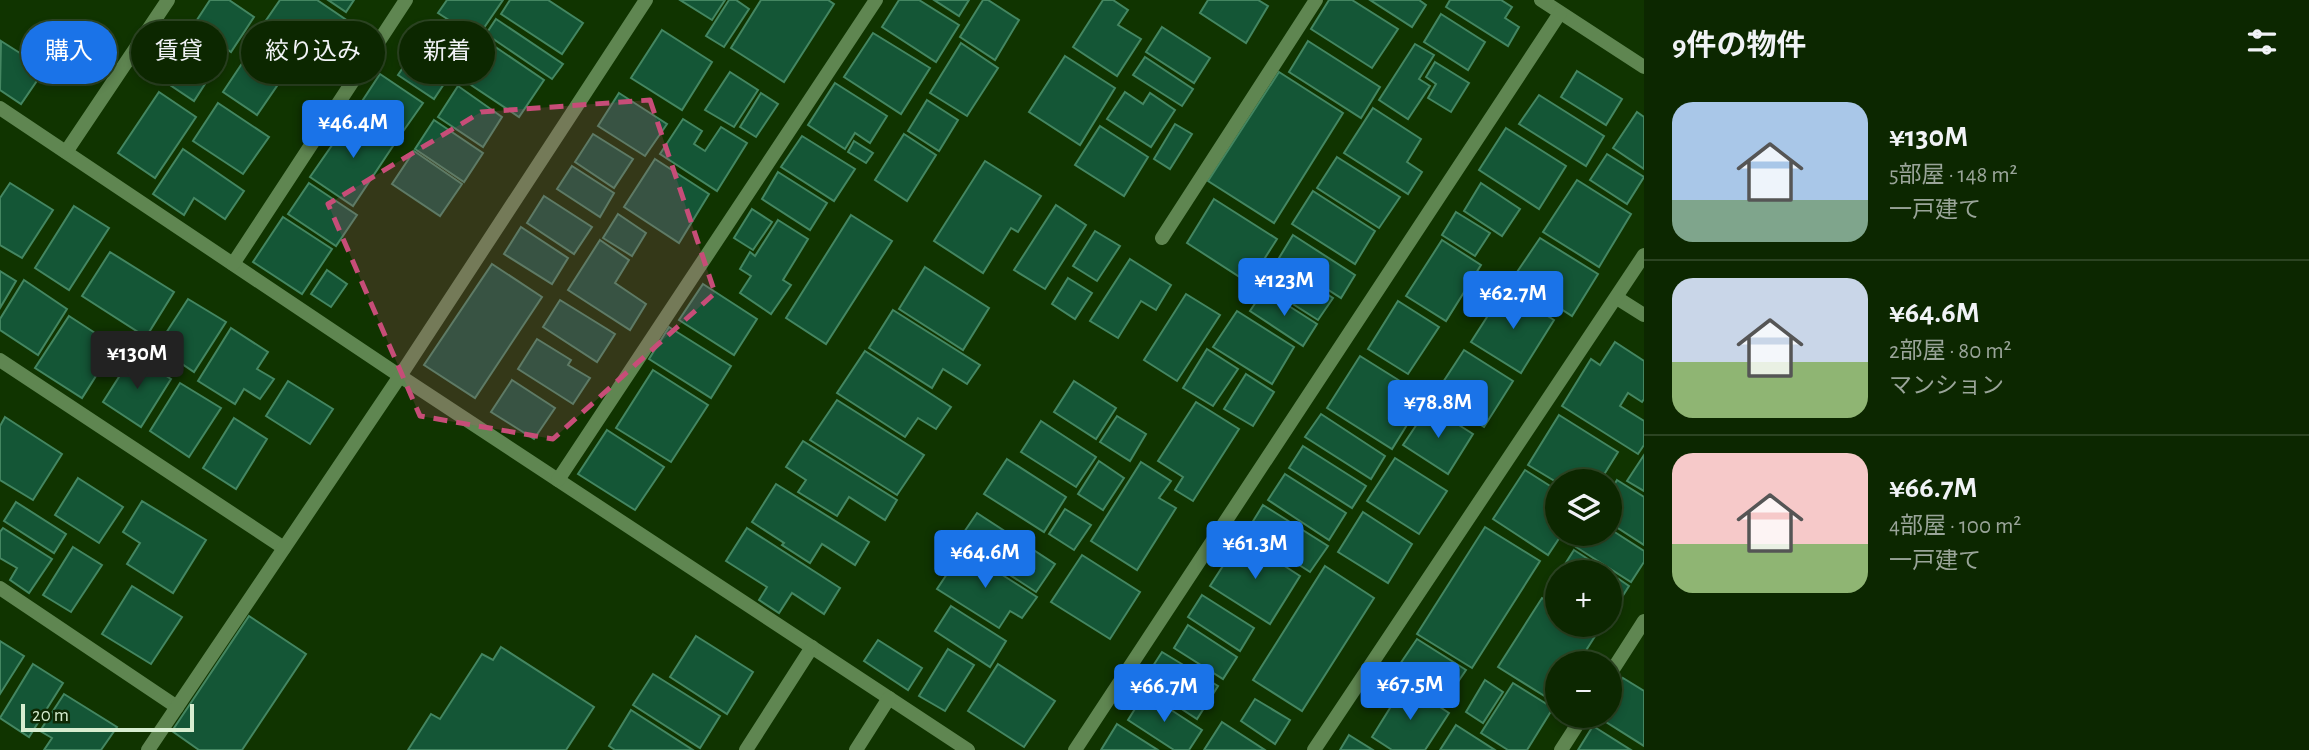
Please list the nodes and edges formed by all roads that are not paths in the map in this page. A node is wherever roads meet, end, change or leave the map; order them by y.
1 (168, 0) edge
2 (406, 0) edge
3 (646, 0) edge
4 (876, 0) edge
5 (1316, 0) edge
6 (1541, 0) edge
7 (1560, 13) junction
8 (1644, 67) edge
9 (0, 108) edge
10 (66, 152) junction
11 (1162, 239) dead end
12 (1644, 255) edge
13 (233, 264) junction
14 (1617, 298) junction
15 (1644, 315) edge
16 (0, 360) edge
17 (400, 376) junction
18 (558, 480) junction
19 (284, 548) junction
20 (0, 588) edge
21 (1644, 621) edge
22 (812, 648) junction
23 (1622, 655) edge
24 (889, 698) junction
25 (177, 706) junction
26 (1575, 728) edge
27 (148, 750) edge
28 (746, 750) edge
29 (856, 750) edge
30 (968, 750) edge
31 (1075, 750) edge
32 (1314, 750) edge
33 (1560, 750) edge

1 - 10 street
2 - 13 street
3 - 17 street
4 - 18 street
5 - 11 street
6 - 7 street
7 - 8 street
7 - 31 street
9 - 10 street
10 - 13 street
12 - 14 street
13 - 17 street
14 - 15 street
14 - 32 street
16 - 19 street
17 - 18 street
17 - 19 street
18 - 22 street
19 - 25 street
20 - 25 street
21 - 23 street
22 - 24 street
22 - 28 street
24 - 29 street
24 - 30 street
25 - 27 street
26 - 33 street

